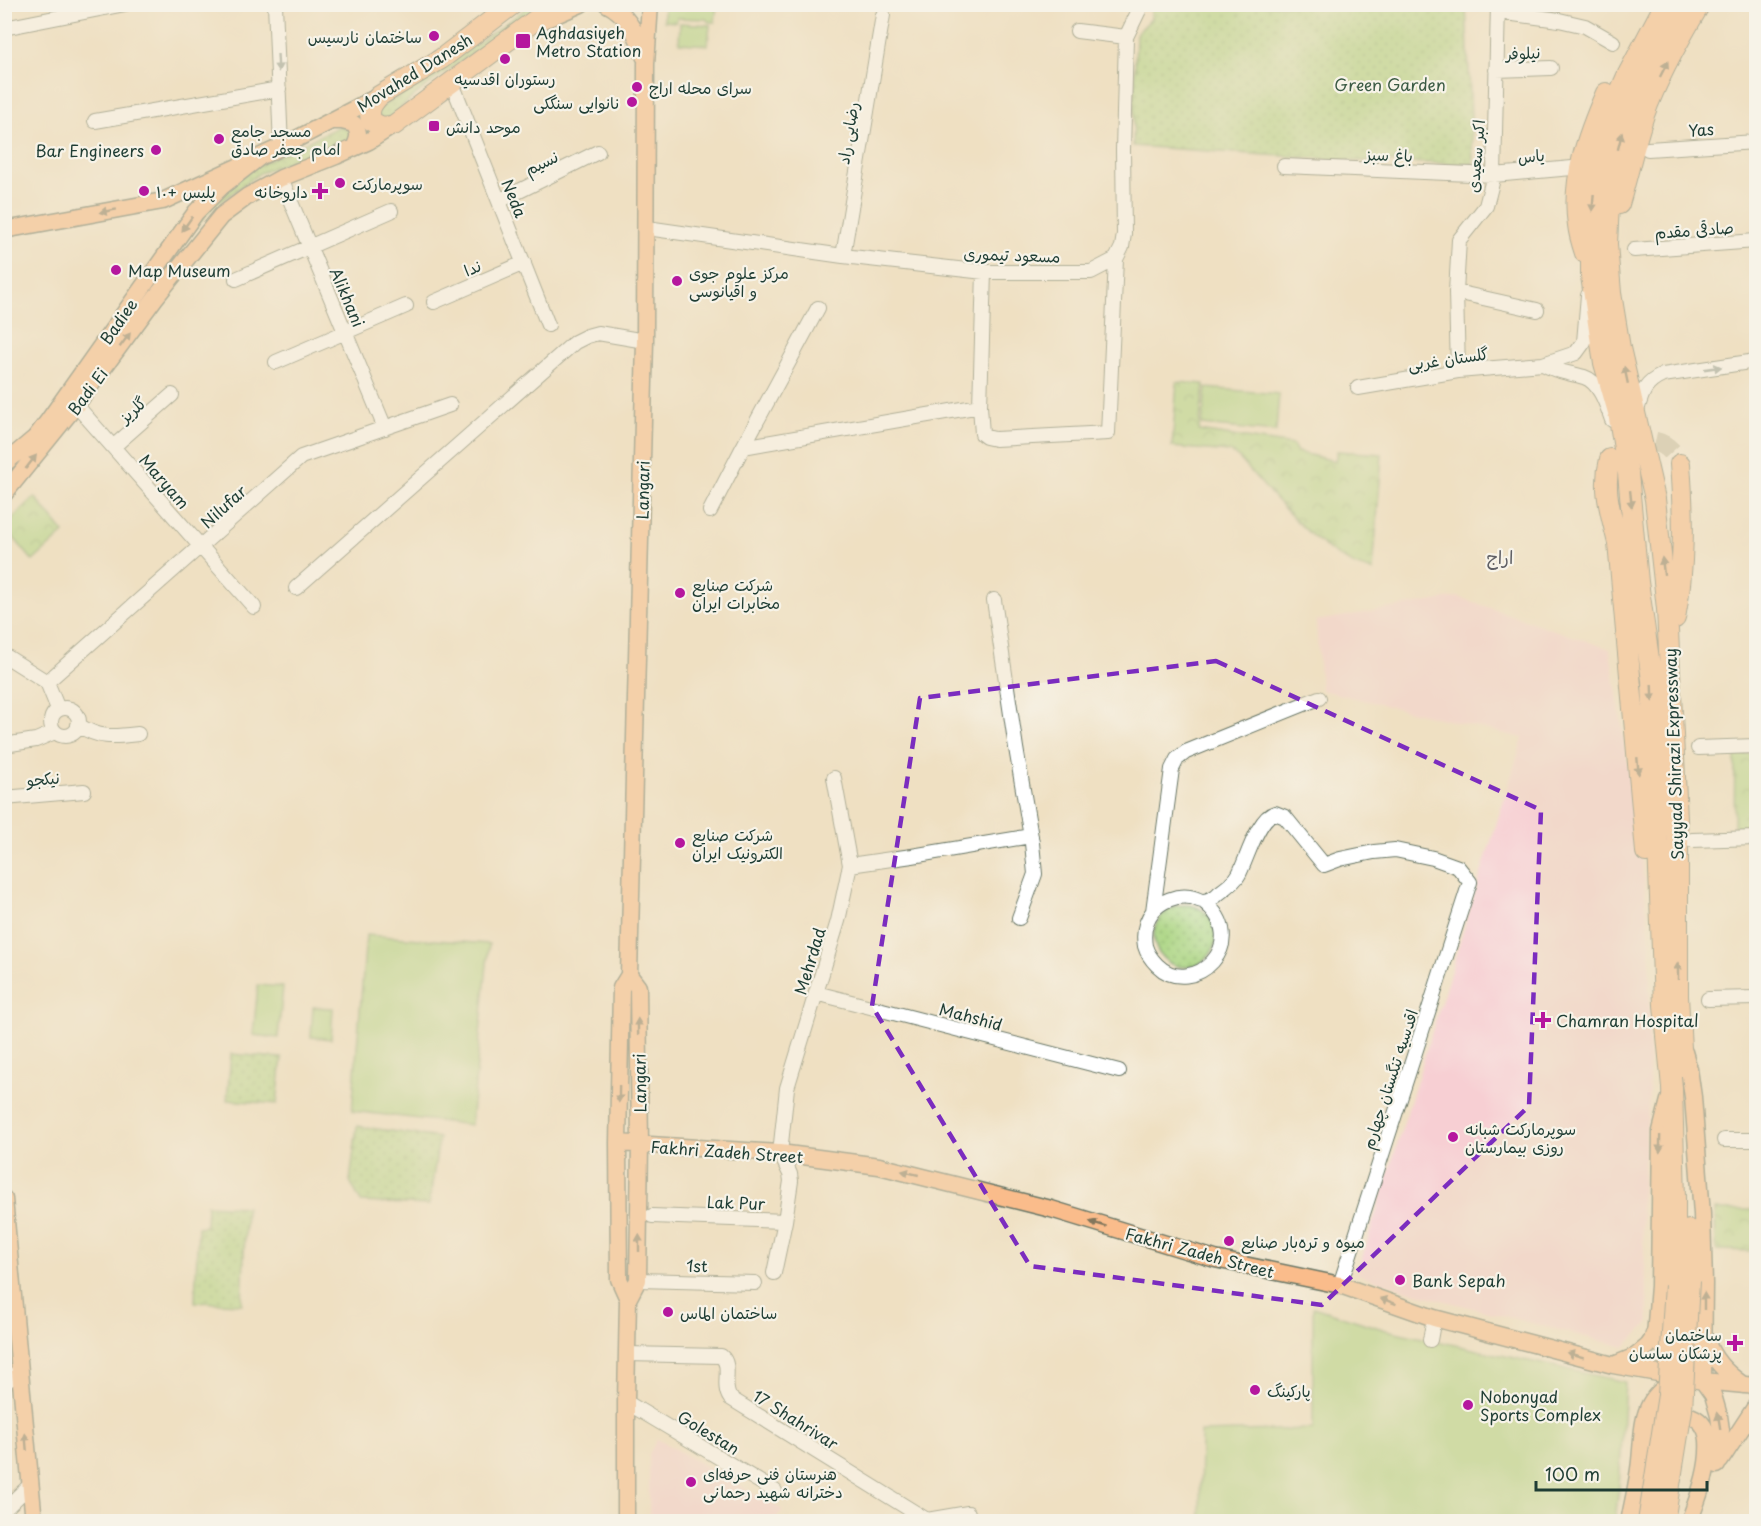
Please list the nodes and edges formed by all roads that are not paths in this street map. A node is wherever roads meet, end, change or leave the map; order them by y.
1 (125, 4) edge
2 (275, 4) edge
3 (513, 4) edge
4 (557, 4) edge
5 (581, 4) edge
6 (607, 4) edge
7 (650, 4) edge
8 (1142, 4) edge
9 (1650, 4) edge
10 (1665, 4) edge
11 (1681, 4) edge
12 (1701, 4) edge
13 (1498, 8) edge
14 (883, 15) dead end
15 (529, 26) junction
16 (4, 28) edge
17 (1077, 31) dead end
18 (1126, 37) junction
19 (1613, 42) dead end
20 (646, 64) junction
21 (1551, 68) dead end
22 (1496, 70) junction
23 (452, 83) junction
24 (279, 89) junction
25 (378, 96) junction
26 (1622, 107) junction
27 (95, 121) dead end
28 (332, 121) junction
29 (394, 125) junction
30 (1756, 142) edge
31 (281, 147) junction
32 (354, 148) junction
33 (1648, 149) dead end
34 (598, 152) dead end
35 (261, 156) junction
36 (1284, 166) dead end
37 (1572, 168) dead end
38 (1494, 175) junction
39 (280, 178) junction
40 (499, 201) junction
41 (391, 212) dead end
42 (647, 228) junction
43 (210, 229) joint
44 (4, 230) edge
45 (1756, 241) edge
46 (1607, 244) junction
47 (309, 247) junction
48 (1634, 250) dead end
49 (843, 256) junction
50 (1116, 259) junction
51 (524, 263) junction
52 (984, 273) junction
53 (1591, 276) junction
54 (236, 279) dead end
55 (1456, 292) junction
56 (434, 302) dead end
57 (406, 306) dead end
58 (818, 308) dead end
59 (1537, 310) dead end
60 (548, 325) dead end
61 (345, 333) junction
62 (645, 341) junction
63 (1756, 361) edge
64 (276, 362) dead end
65 (1543, 364) junction
66 (1458, 371) junction
67 (1358, 388) dead end
68 (172, 395) dead end
69 (76, 405) junction
70 (450, 405) dead end
71 (980, 406) junction
72 (1636, 414) junction
73 (385, 428) junction
74 (113, 447) junction
75 (743, 447) junction
76 (1610, 459) dead end
77 (4, 464) edge
78 (1680, 464) tunnel mouth
79 (1628, 473) junction
80 (4, 494) edge
81 (710, 511) dead end
82 (201, 547) junction
83 (296, 588) dead end
84 (994, 600) dead end
85 (254, 607) dead end
86 (1669, 650) junction
87 (4, 656) edge
88 (47, 682) junction
89 (1319, 698) dead end
90 (58, 709) junction
91 (78, 725) junction
92 (55, 732) junction
93 (138, 734) dead end
94 (4, 745) edge
95 (1756, 746) edge
96 (1698, 748) dead end
97 (834, 778) dead end
98 (84, 791) dead end
99 (4, 798) edge
100 (1031, 836) junction
101 (1756, 838) edge
102 (1692, 840) dead end
103 (850, 865) junction
104 (1203, 901) junction
105 (1153, 911) junction
106 (1019, 918) dead end
107 (629, 975) junction
108 (816, 993) junction
109 (1708, 999) dead end
110 (1756, 999) edge
111 (1664, 1005) junction
112 (1681, 1039) junction
113 (1119, 1071) dead end
114 (1672, 1087) junction
115 (639, 1115) junction
116 (1724, 1140) dead end
117 (1756, 1140) edge
118 (618, 1143) junction
119 (640, 1144) junction
120 (688, 1147) junction
121 (780, 1153) junction
122 (4, 1199) edge
123 (652, 1216) dead end
124 (784, 1221) junction
125 (6, 1230) edge
126 (774, 1273) dead end
127 (638, 1280) junction
128 (755, 1283) dead end
129 (1682, 1283) junction
130 (1340, 1285) junction
131 (627, 1299) junction
132 (1434, 1318) junction
133 (1655, 1336) junction
134 (1430, 1340) dead end
135 (1703, 1340) junction
136 (627, 1354) junction
137 (1613, 1365) junction
138 (20, 1369) junction
139 (1680, 1377) junction
140 (1703, 1381) junction
141 (4, 1384) edge
142 (1750, 1386) edge
143 (626, 1402) junction
144 (1756, 1406) edge
145 (1640, 1461) junction
146 (1717, 1465) junction
147 (1705, 1481) junction
148 (30, 1485) junction
149 (775, 1491) dead end
150 (4, 1510) edge
151 (968, 1513) dead end
152 (34, 1521) edge
153 (626, 1521) edge
154 (1629, 1521) edge
155 (1648, 1521) edge
156 (1664, 1521) edge
157 (1689, 1521) edge

1 - 16 street
2 -> 24 street
3 - 25 highway, Movahed Danesh
4 - 15 highway, Movahed Danesh
5 - 15 main road
6 - 20 main road
7 - 20 main road, Langari
8 - 18 street
9 - 53 highway
10 - 26 highway, Sayyad Shirazi Expressway
11 - 26 highway, Sayyad Shirazi Expressway
46 -> 12 highway
13 - 19 street
13 - 22 street, اکبر سعیدی
14 - 49 street, رضایی راد
15 - 23 highway, Movahed Danesh
17 - 18 street
18 - 50 street
20 - 42 main road, Langari
21 - 22 street, نیلوفر
22 - 38 street, اکبر سعیدی
23 - 29 highway, Movahed Danesh
23 - 40 street, Neda
24 - 27 street
24 - 31 street
25 - 28 main road, Movahed Danesh
25 - 29 highway
46 -> 26 highway, Sayyad Shirazi Expressway
26 -> 53 highway, Sayyad Shirazi Expressway
28 - 31 main road, Movahed Danesh
28 - 32 main road
29 - 32 main road, Movahed Danesh
30 - 33 street, Yas
31 - 35 main road, Movahed Danesh
32 - 39 main road, Movahed Danesh
34 - 40 street, نسیم
35 -> 44 main road, Movahed Danesh
35 -> 77 main road, Badiee
36 - 38 street, باغ سبز
37 - 38 street, یاس
38 - 55 street, اکبر سعیدی
39 - 43 main road, Movahed Danesh
39 - 47 street, Alikhani
40 - 51 street, Neda
41 - 47 street
42 - 49 street, مسعود تیموری
42 - 62 main road, Langari
69 -> 43 main road, Badi Ei
45 - 48 street, صادقی مقدم
72 -> 46 highway, Sayyad Shirazi Expressway
47 - 54 street
47 - 61 street, Alikhani
49 - 52 street, مسعود تیموری
50 - 52 street, مسعود تیموری
50 - 71 street
51 - 56 street, ندا
51 - 60 street, Neda
52 - 71 street
53 - 65 street
53 - 79 highway, Sayyad Shirazi Expressway
55 - 59 street
55 - 66 street, اکبر سعیدی
57 - 61 street
58 - 75 street
61 - 64 street
61 - 73 street, Alikhani
62 - 83 street
62 - 107 main road, Langari
72 -> 63 street
65 - 66 street, گلستان غربی
65 - 79 street
66 - 67 street, گلستان غربی
68 - 74 street, گلریز
69 - 74 street, Maryam
80 -> 69 main road, Badi Ei
70 - 73 street, Nilufar
71 - 75 street
86 -> 72 highway, Sayyad Shirazi Expressway
73 - 82 street, Nilufar
74 - 82 street, Maryam
75 - 81 street
76 -> 111 highway
78 - 86 highway
79 -> 111 highway, Sayyad Shirazi Expressway
82 - 85 street, Maryam
82 - 88 street, Nilufar
84 - 100 street
112 -> 86 highway, Sayyad Shirazi Expressway
87 - 88 street
88 - 90 street
89 - 105 street
90 - 91 street
90 - 92 street
91 - 92 street
91 - 93 street
92 - 94 street
95 - 96 street
97 - 103 street, Mehrdad
98 - 99 street, نیکجو
100 - 103 street
100 - 106 street
101 - 102 street
103 - 108 street, Mehrdad
104 - 105 street
104 - 105 street
104 - 130 street, اقدسیه تنگستان چهارم
115 -> 107 main road, Langari
107 -> 118 main road, Langari
108 - 113 street, Mahshid
108 - 121 street, Mehrdad
109 - 110 street
111 - 114 highway, Sayyad Shirazi Expressway
112 - 129 highway, Sayyad Shirazi Expressway
135 -> 112 main road
114 - 129 highway, Sayyad Shirazi Expressway
114 -> 133 main road
115 - 119 main road, Langari
115 - 120 main road
116 - 117 street
118 - 119 main road, Fakhri Zadeh Street
118 - 131 main road, Langari
119 - 120 main road, Fakhri Zadeh Street
127 -> 119 main road, Langari
120 - 121 main road, Fakhri Zadeh Street
121 - 124 street, Lak Pur
130 -> 121 main road, Fakhri Zadeh Street
122 - 125 main road
123 - 124 street, Lak Pur
124 - 126 street
125 - 138 main road
127 - 128 street, 1st
127 - 131 main road, Langari
129 - 155 highway, Sayyad Shirazi Expressway, bridge
129 - 156 highway, Sayyad Shirazi Expressway, bridge
132 -> 130 main road, Fakhri Zadeh Street
131 - 136 main road, Langari
132 - 134 street
137 -> 132 main road, Fakhri Zadeh Street
133 - 135 highway
133 - 137 main road
135 - 140 main road
135 - 142 main road
136 - 143 main road, Langari
136 - 151 street, 17 Shahrivar
137 - 139 main road, Fakhri Zadeh Street
138 - 141 street
148 -> 138 main road
139 - 140 main road, Fakhri Zadeh Street
139 - 145 main road
140 - 142 main road, Fakhri Zadeh Street
146 -> 140 main road
143 - 149 street, Golestan
143 - 153 main road, Langari
144 - 146 main road
145 - 147 main road
145 - 154 main road
146 - 147 main road
147 - 157 main road
148 - 150 street
148 - 152 main road

